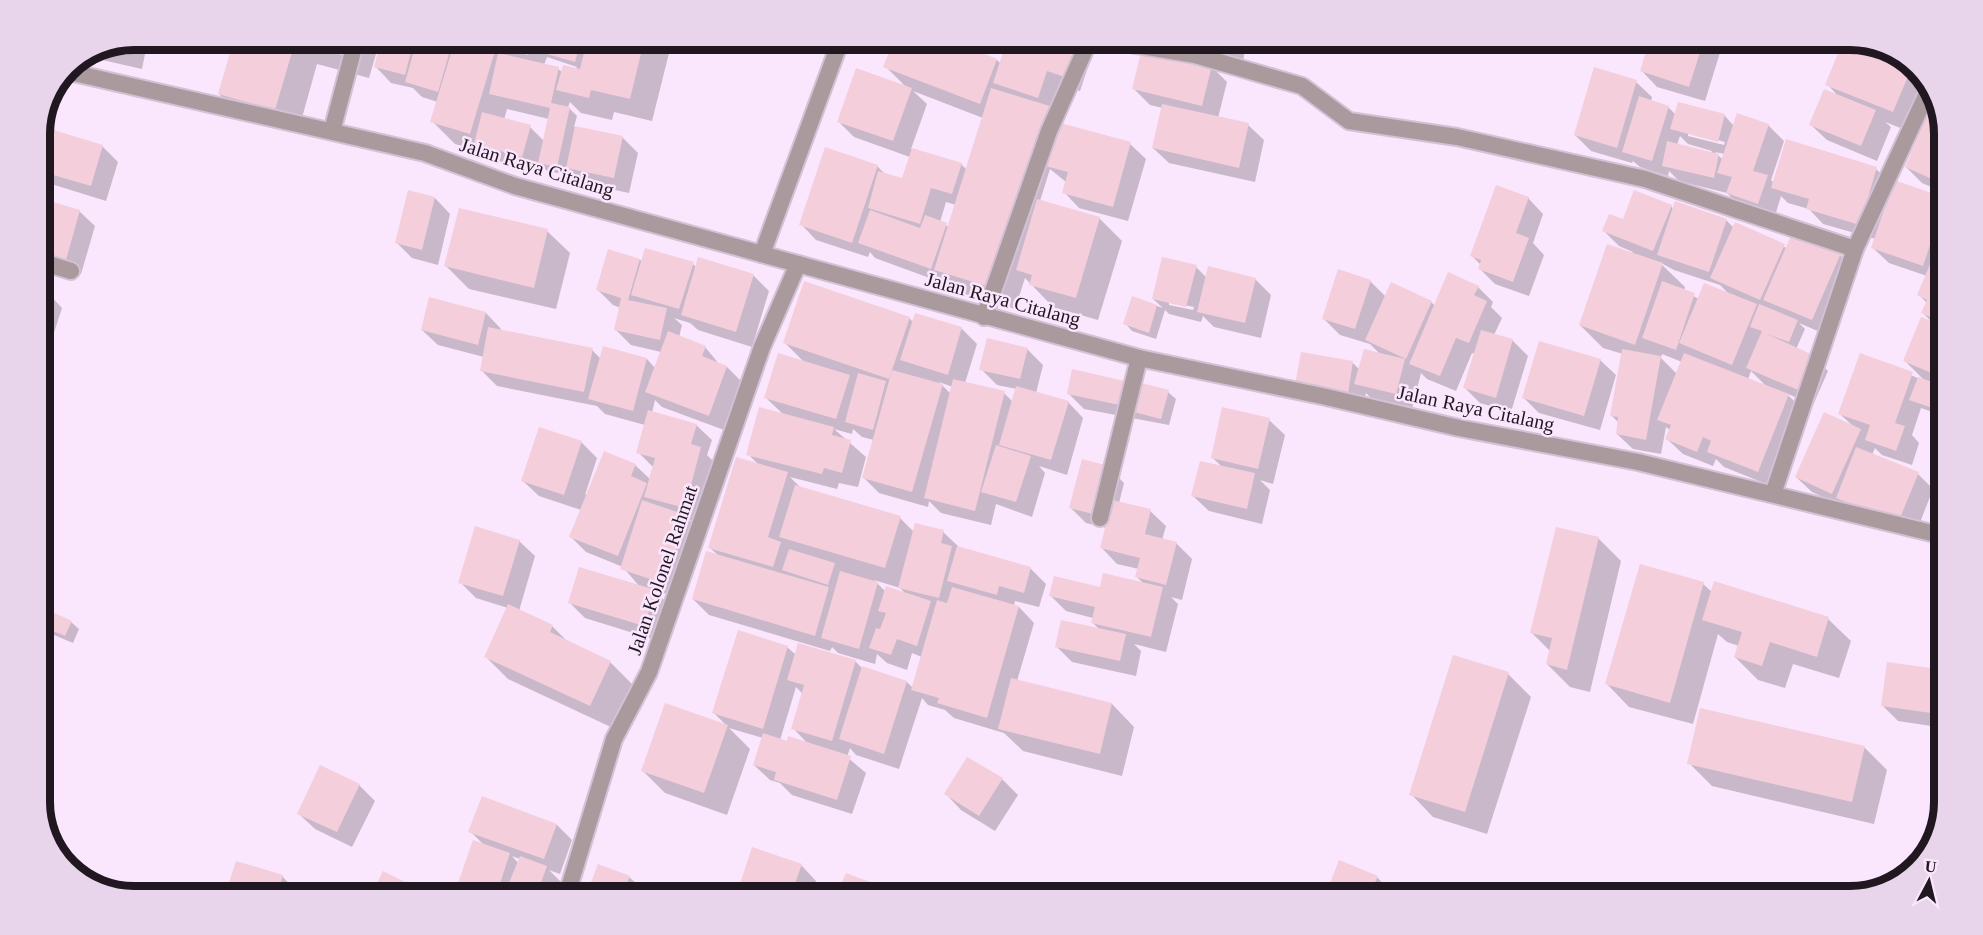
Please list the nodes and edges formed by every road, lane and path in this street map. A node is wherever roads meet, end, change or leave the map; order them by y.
1 (353, 50) edge
2 (837, 50) edge
3 (1085, 50) edge
4 (1165, 50) edge
5 (75, 73) edge
6 (1925, 97) edge
7 (332, 131) junction
8 (1855, 249) junction
9 (762, 254) junction
10 (50, 264) edge
11 (798, 264) junction
12 (71, 271) dead end
13 (984, 317) junction
14 (1139, 358) junction
15 (1773, 494) junction
16 (1100, 518) dead end
17 (1934, 533) edge
18 (570, 886) edge

1 - 7 street
2 - 9 street
3 - 13 street
4 - 8 street
5 - 7 street, Jalan Raya Citalang
6 - 8 street
7 - 9 street, Jalan Raya Citalang
8 - 15 street
9 - 11 street, Jalan Raya Citalang
10 - 12 street
11 - 13 street, Jalan Raya Citalang
11 - 18 street, Jalan Kolonel Rahmat
13 - 14 street, Jalan Raya Citalang
14 - 15 street, Jalan Raya Citalang
14 - 16 street
15 - 17 street, Jalan Raya Citalang

